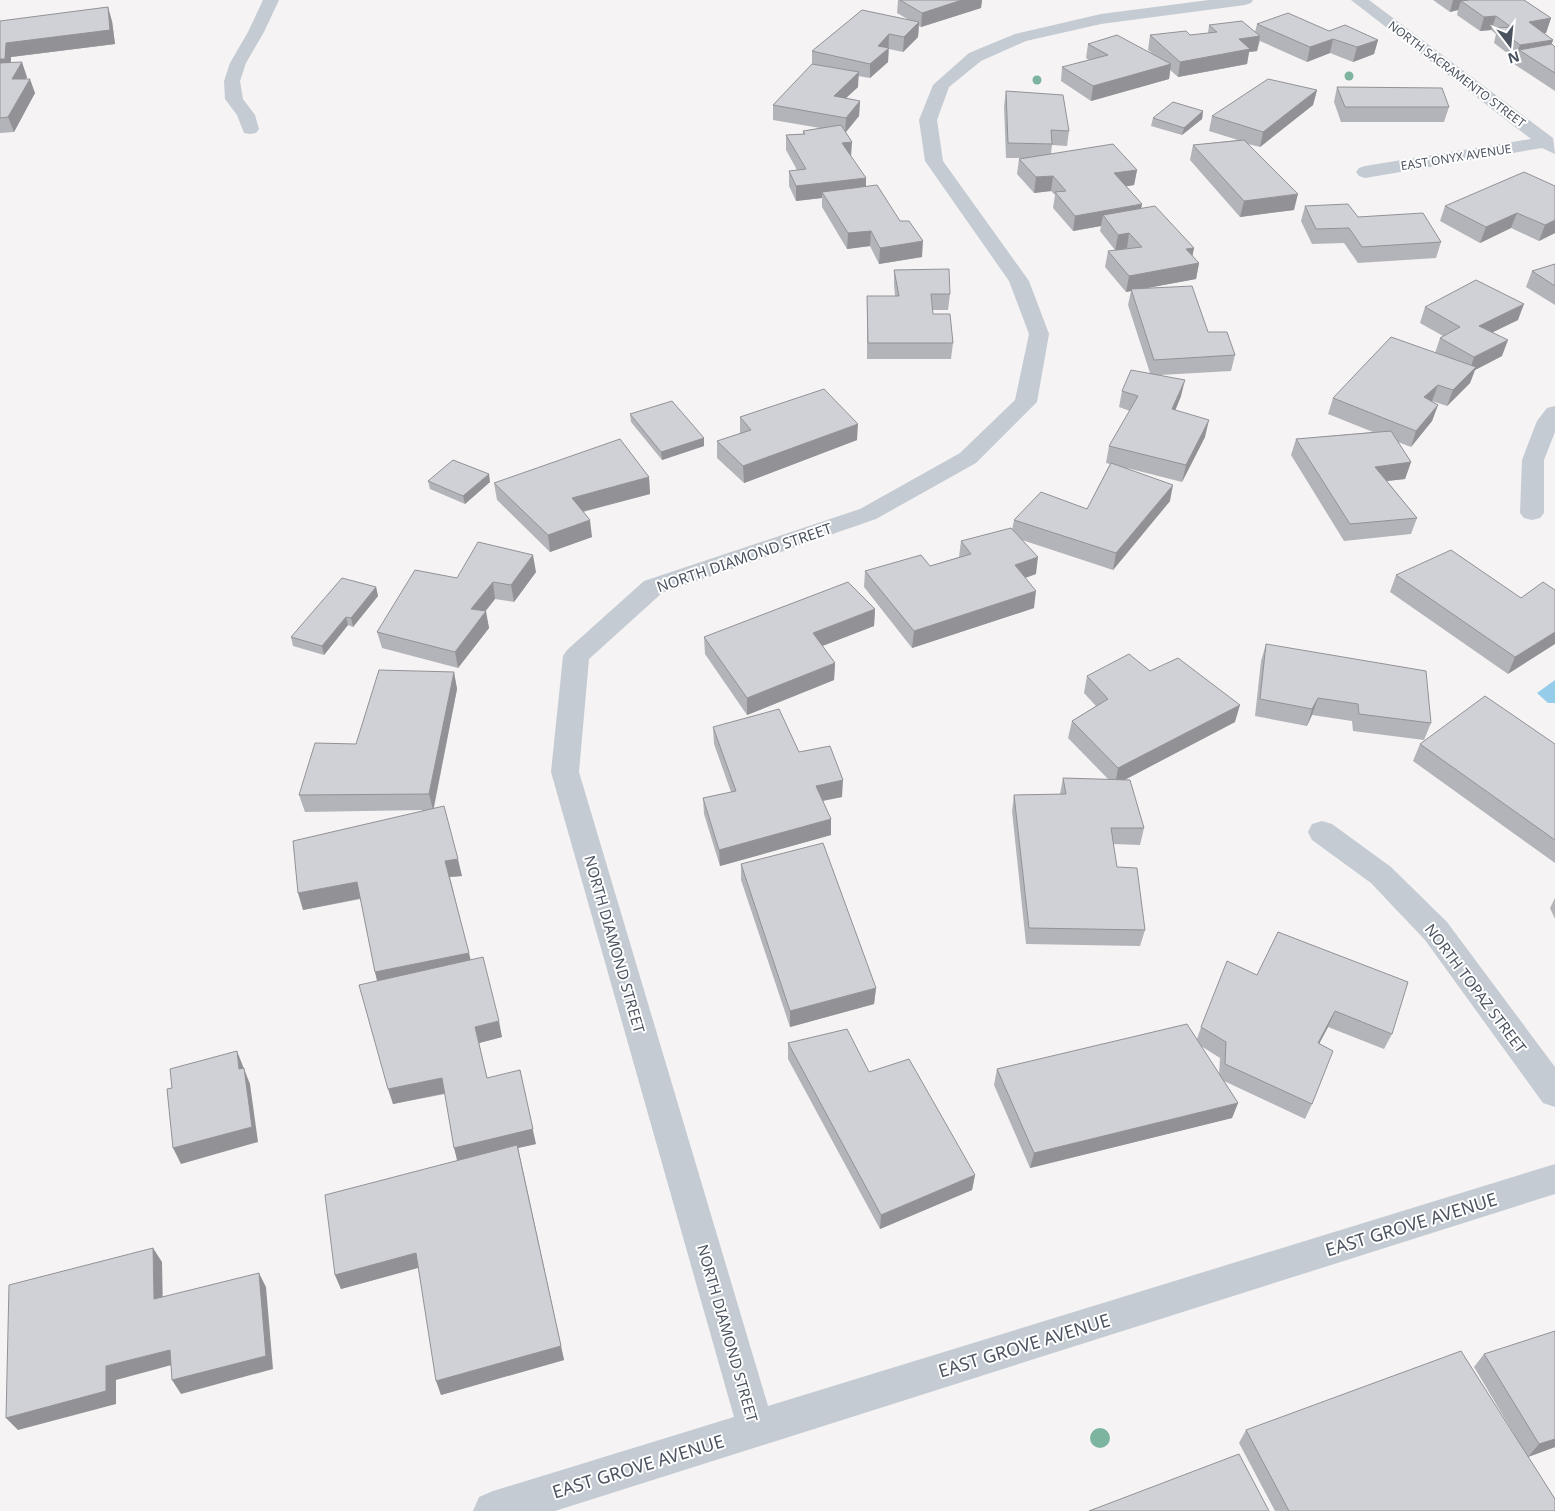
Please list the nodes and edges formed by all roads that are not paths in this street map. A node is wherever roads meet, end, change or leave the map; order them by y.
1 (271, 0) edge
2 (1245, 0) edge
3 (1359, 0) edge
4 (250, 129) dead end
5 (1551, 146) edge
6 (1365, 172) dead end
7 (1555, 413) edge
8 (1532, 513) dead end
9 (1322, 832) dead end
10 (1555, 1093) edge
11 (1555, 1178) edge
12 (756, 1429) junction
13 (493, 1511) edge

1 - 4 street
2 - 12 street, NORTH DIAMOND STREET
3 - 5 street, NORTH SACRAMENTO STREET
5 - 6 street, EAST ONYX AVENUE
7 - 8 street
9 - 10 street, NORTH TOPAZ STREET
11 - 12 street, EAST GROVE AVENUE
12 - 13 street, EAST GROVE AVENUE

